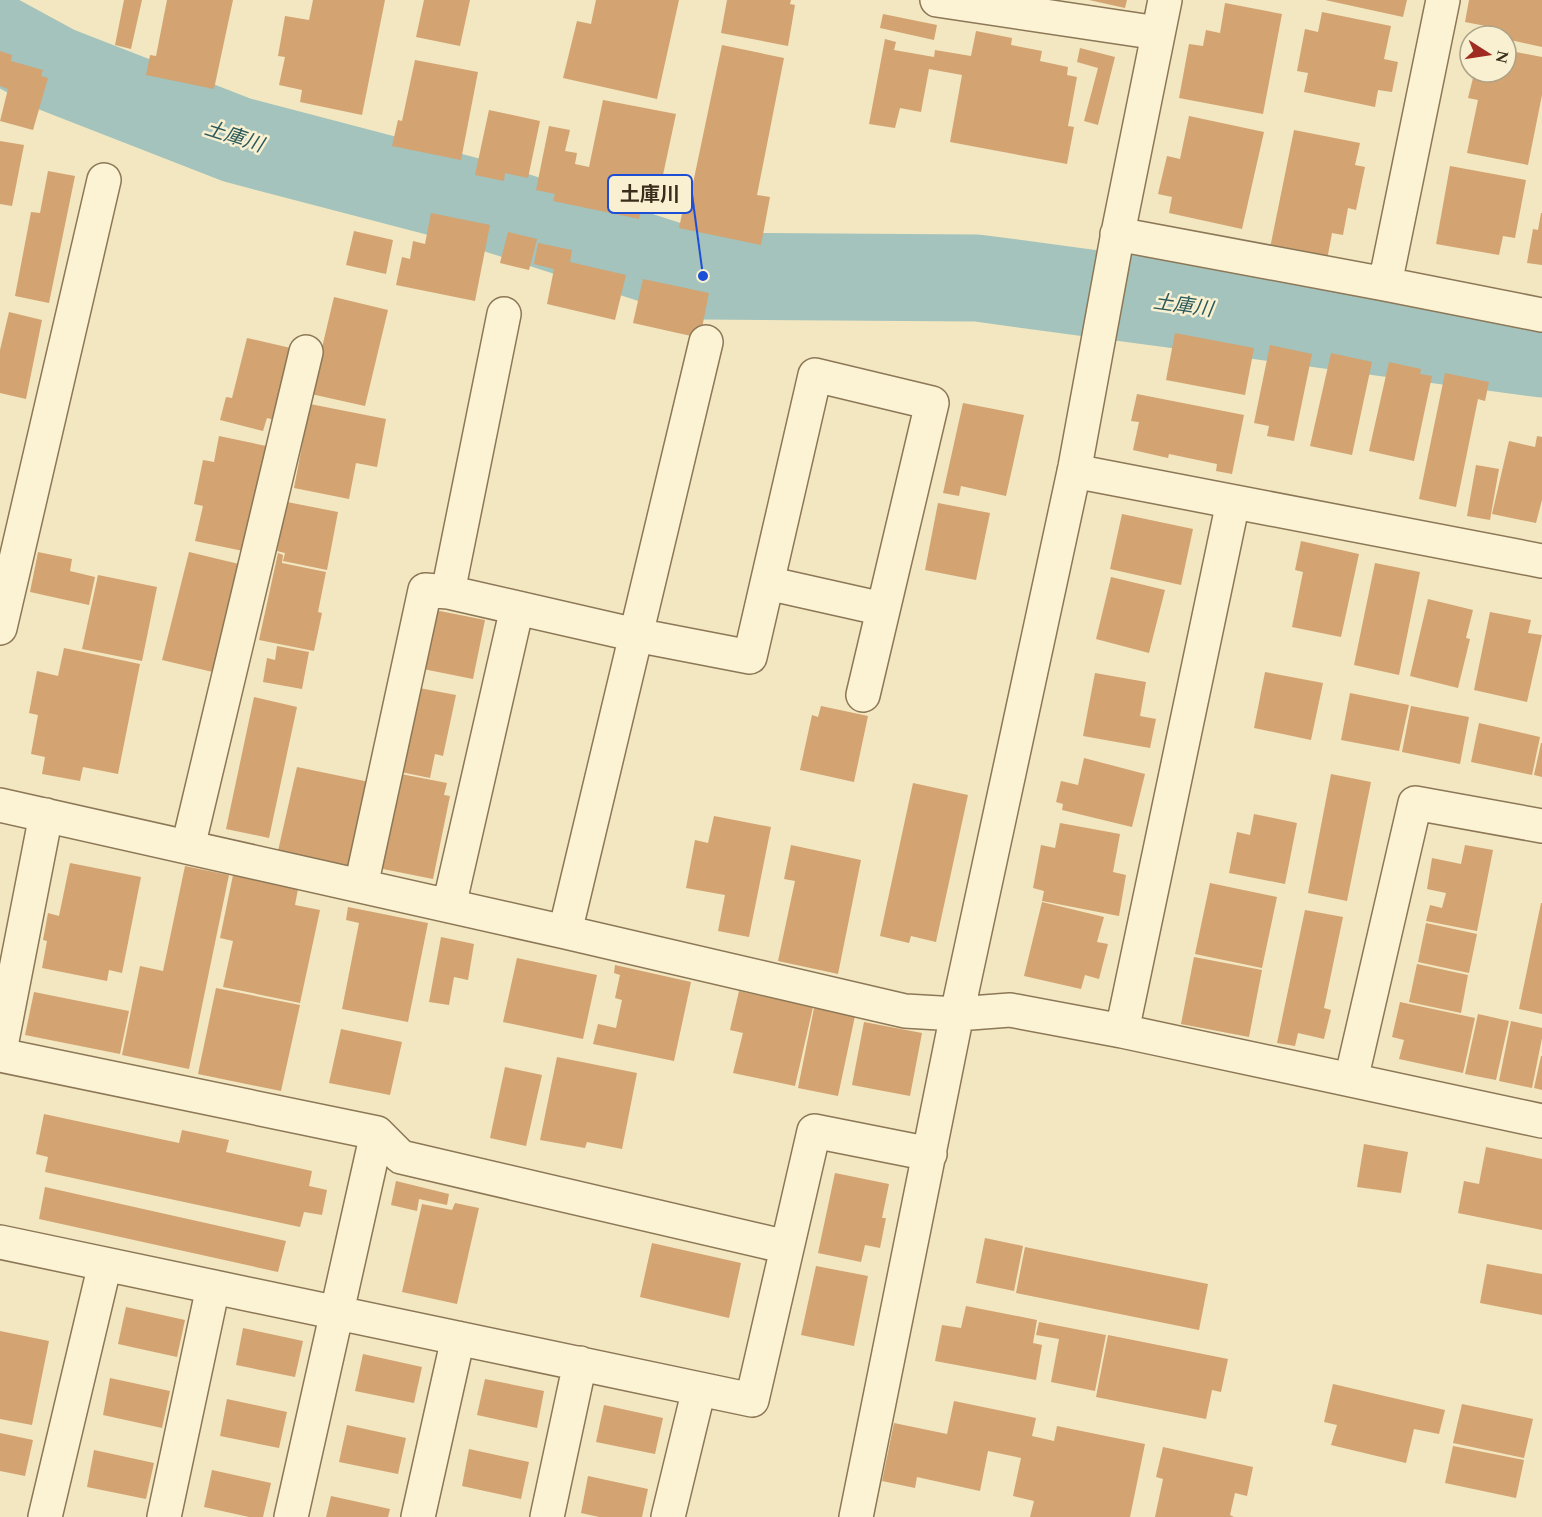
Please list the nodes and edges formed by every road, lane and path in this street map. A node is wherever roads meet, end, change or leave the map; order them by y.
1 (937, 0) edge
2 (1165, 0) edge
3 (1443, 0) edge
4 (985, 4) edge
5 (1158, 33) junction
6 (104, 180) dead end
7 (1117, 236) junction
8 (1385, 284) junction
9 (504, 314) dead end
10 (1542, 315) edge
11 (706, 342) dead end
12 (306, 352) dead end
13 (1075, 469) junction
14 (1233, 502) junction
15 (1542, 561) edge
16 (768, 583) junction
17 (448, 592) junction
18 (517, 608) junction
19 (883, 609) junction
20 (0, 628) edge
21 (636, 635) junction
22 (863, 695) dead end
23 (0, 805) edge
24 (46, 815) junction
25 (1542, 826) edge
26 (188, 847) junction
27 (361, 886) junction
28 (449, 906) junction
29 (565, 932) junction
30 (957, 1014) junction
31 (1122, 1031) junction
32 (0, 1053) edge
33 (1351, 1080) junction
34 (1542, 1121) edge
35 (377, 1133) junction
36 (930, 1154) junction
37 (0, 1242) edge
38 (787, 1247) junction
39 (105, 1264) junction
40 (213, 1287) junction
41 (337, 1312) junction
42 (458, 1338) junction
43 (580, 1363) junction
44 (699, 1389) junction
45 (45, 1517) edge
46 (164, 1517) edge
47 (291, 1517) edge
48 (418, 1517) edge
49 (547, 1517) edge
50 (668, 1517) edge
51 (856, 1517) edge

1 - 4 street
2 - 5 street
3 - 8 street
4 - 5 street
5 - 7 street
6 - 20 street
7 - 8 street
7 - 13 street
8 - 10 street
9 - 17 street
11 - 21 street
12 - 26 street
13 - 14 street
13 - 30 street
14 - 15 street
14 - 31 street
16 - 19 street
16 - 19 street
16 - 21 street
17 - 18 street
17 - 27 street
18 - 21 street
18 - 28 street
19 - 22 street
21 - 29 street
23 - 24 street
24 - 26 street
24 - 32 street
25 - 33 street
26 - 27 street
27 - 28 street
28 - 29 street
29 - 30 street
30 - 31 street
30 - 36 street
31 - 33 street
32 - 35 street
33 - 34 street
35 - 38 street
35 - 41 street
36 - 38 street
36 - 51 street
37 - 39 street
38 - 44 street
39 - 40 street
39 - 45 street
40 - 41 street
40 - 46 street
41 - 42 street
41 - 47 street
42 - 43 street
42 - 48 street
43 - 44 street
43 - 49 street
44 - 50 street

